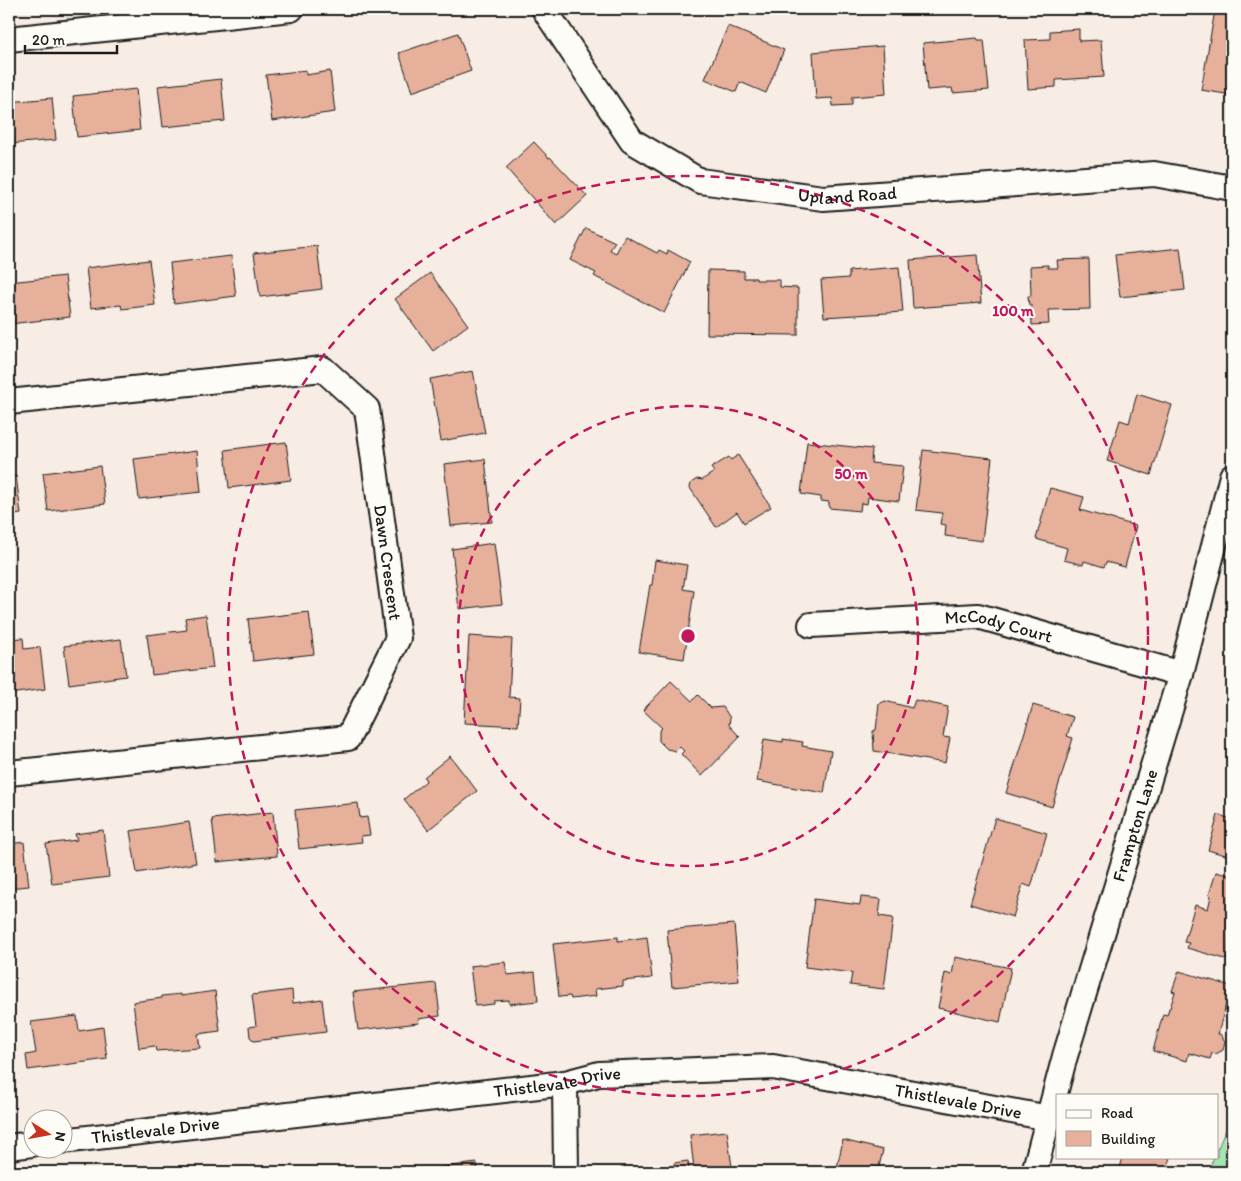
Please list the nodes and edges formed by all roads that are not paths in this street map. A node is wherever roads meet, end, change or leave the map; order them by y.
1 (291, 9) edge
2 (544, 9) edge
3 (9, 38) edge
4 (1232, 188) edge
5 (9, 402) edge
6 (1232, 476) edge
7 (811, 625) dead end
8 (1181, 674) junction
9 (9, 773) edge
10 (565, 1083) junction
11 (1049, 1118) junction
12 (72, 1140) edge
13 (22, 1145) edge
14 (9, 1147) edge
15 (566, 1172) edge
16 (1034, 1172) edge

1 - 3 street
2 - 4 street, Upland Road
5 - 9 street, Dawn Crescent
6 - 8 street, Frampton Lane
7 - 8 street, McCody Court
8 - 11 street, Frampton Lane
10 - 11 street, Thistlevale Drive
10 - 12 street, Thistlevale Drive
10 - 15 street
11 - 16 street, Frampton Lane
13 - 14 street

